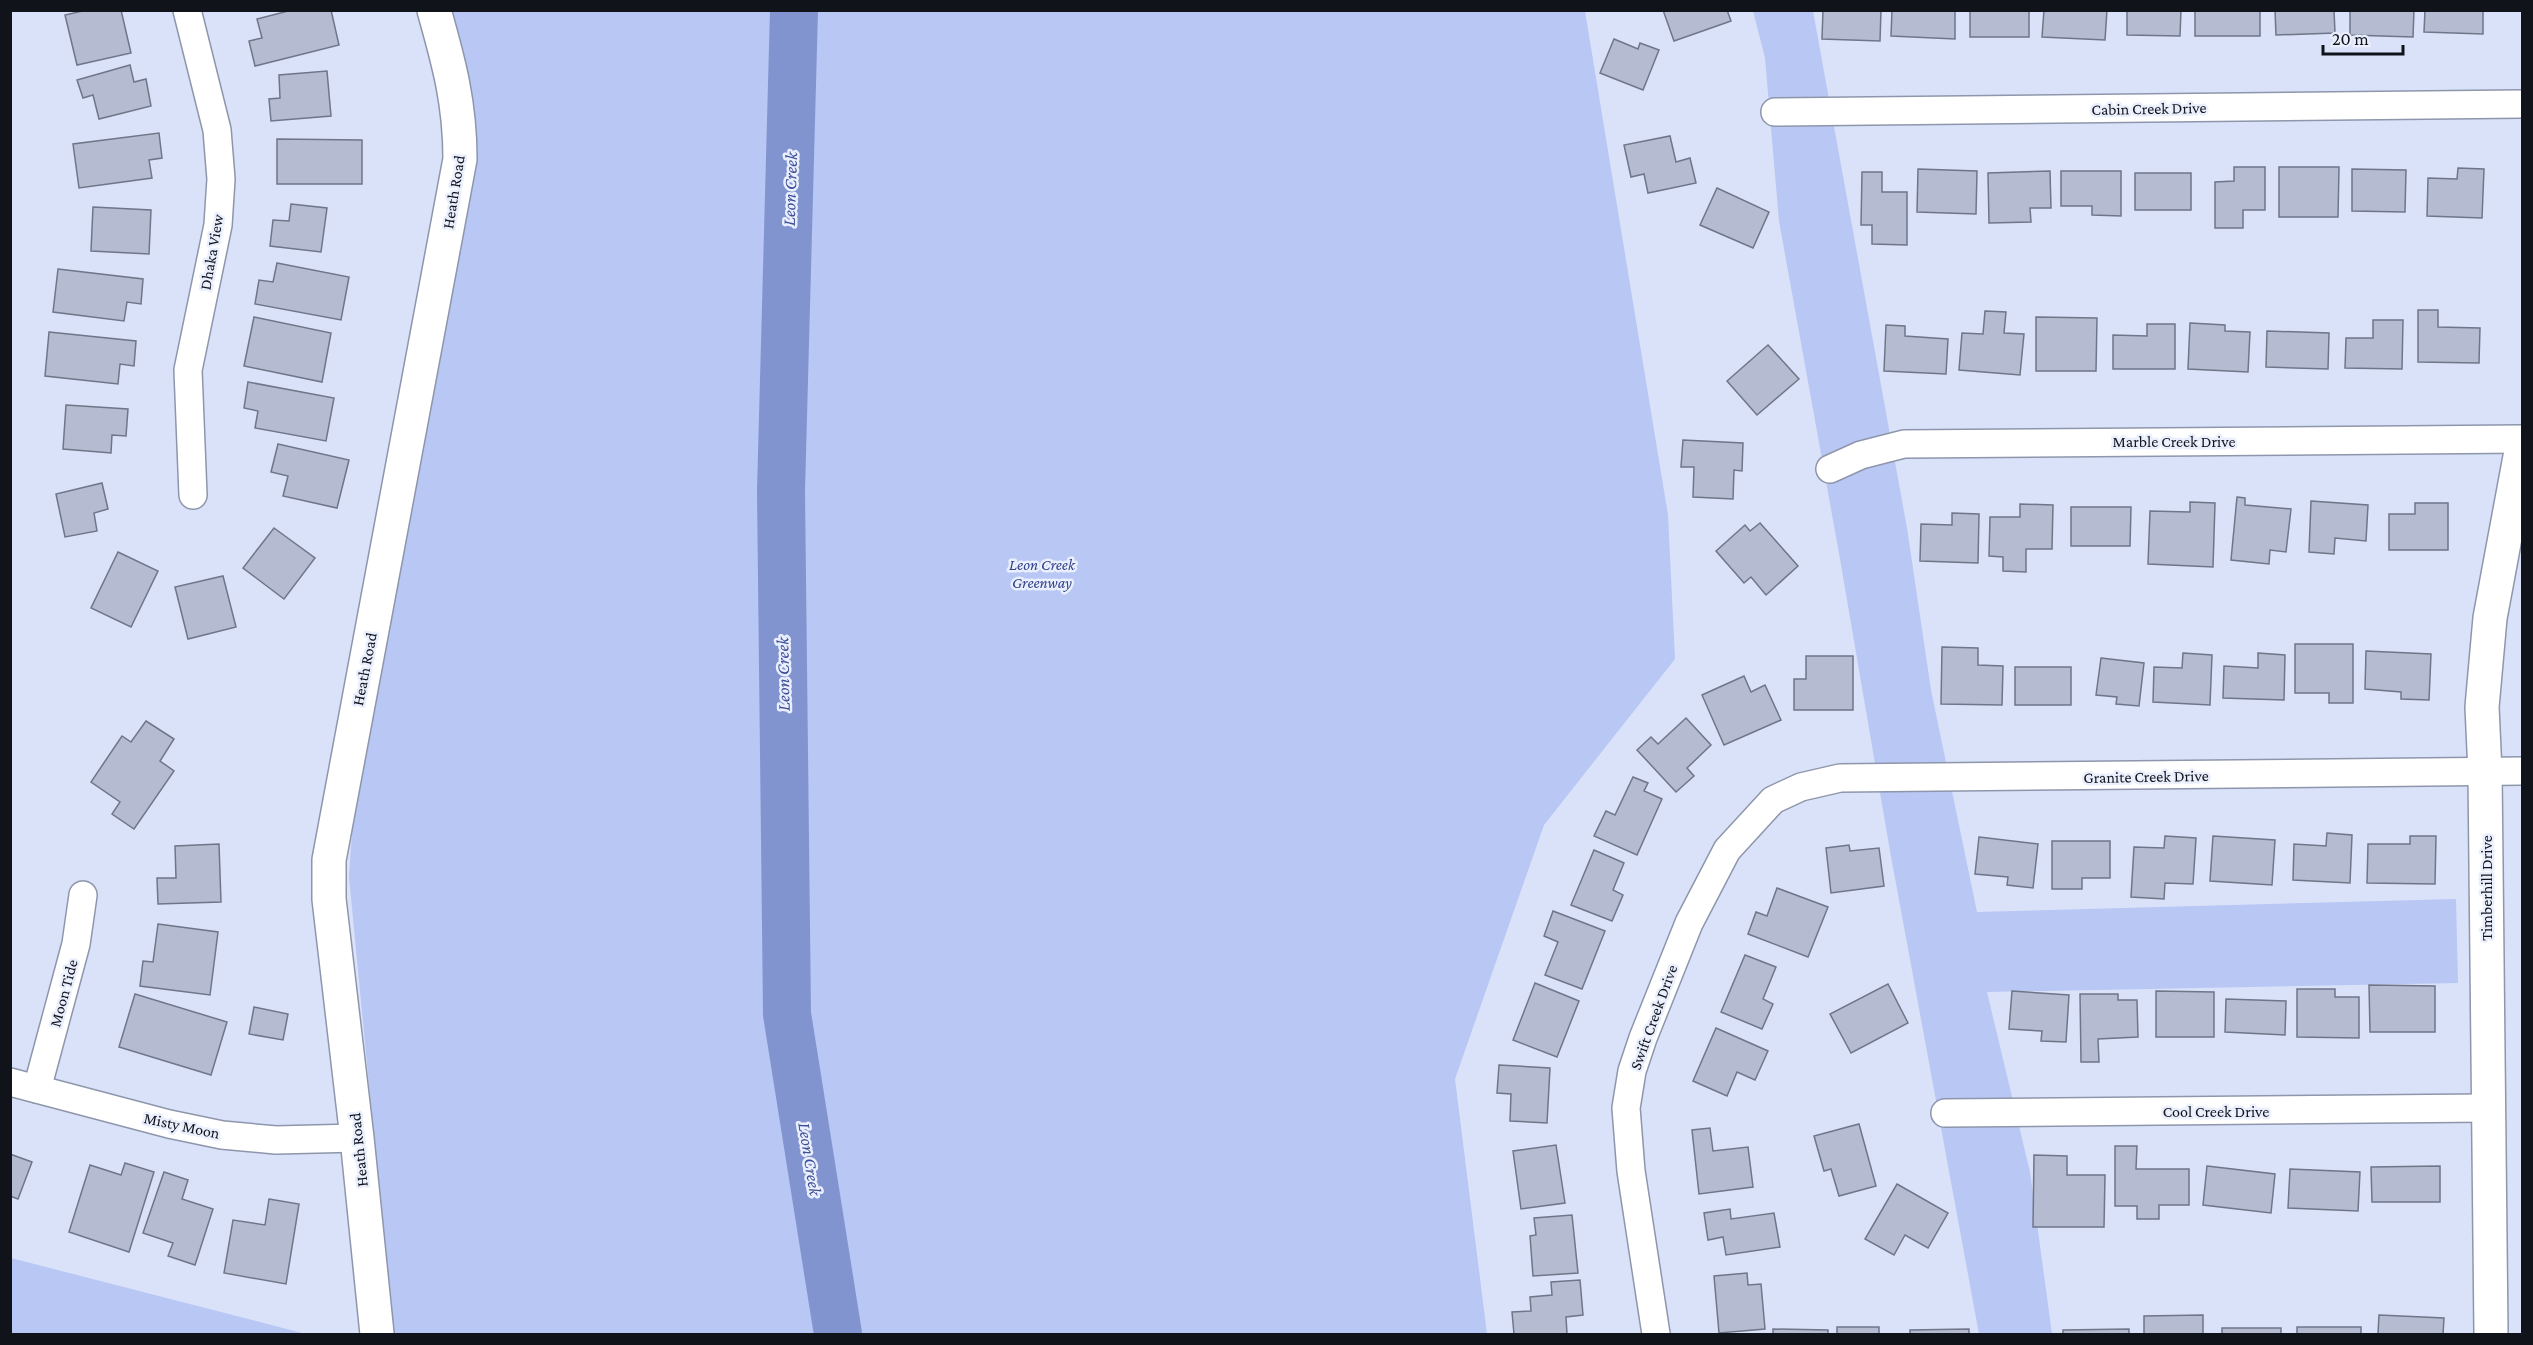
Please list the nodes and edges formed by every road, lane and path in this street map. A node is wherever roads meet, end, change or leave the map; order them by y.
1 (187, 10) edge
2 (434, 10) edge
3 (2523, 104) edge
4 (1775, 112) dead end
5 (2523, 439) edge
6 (2523, 446) edge
7 (1830, 469) dead end
8 (193, 495) dead end
9 (2523, 771) edge
10 (2485, 772) junction
11 (1773, 800) joint
12 (83, 895) dead end
13 (10, 1082) edge
14 (37, 1089) junction
15 (2487, 1108) junction
16 (1945, 1113) dead end
17 (357, 1138) junction
18 (377, 1335) edge
19 (1656, 1335) edge
20 (2491, 1335) edge

1 - 8 street, Dhaka View
2 - 17 street, Heath Road
3 - 4 street, Cabin Creek Drive
5 - 7 street, Marble Creek Drive
6 - 10 street, Timberhill Drive
9 - 10 street, Granite Creek Drive
10 - 11 street, Granite Creek Drive
10 - 15 street, Timberhill Drive
11 - 19 street, Swift Creek Drive
12 - 14 street, Moon Tide
13 - 14 street, Misty Moon
14 - 17 street, Misty Moon
15 - 16 street, Cool Creek Drive
15 - 20 street, Timberhill Drive
17 - 18 street, Heath Road

